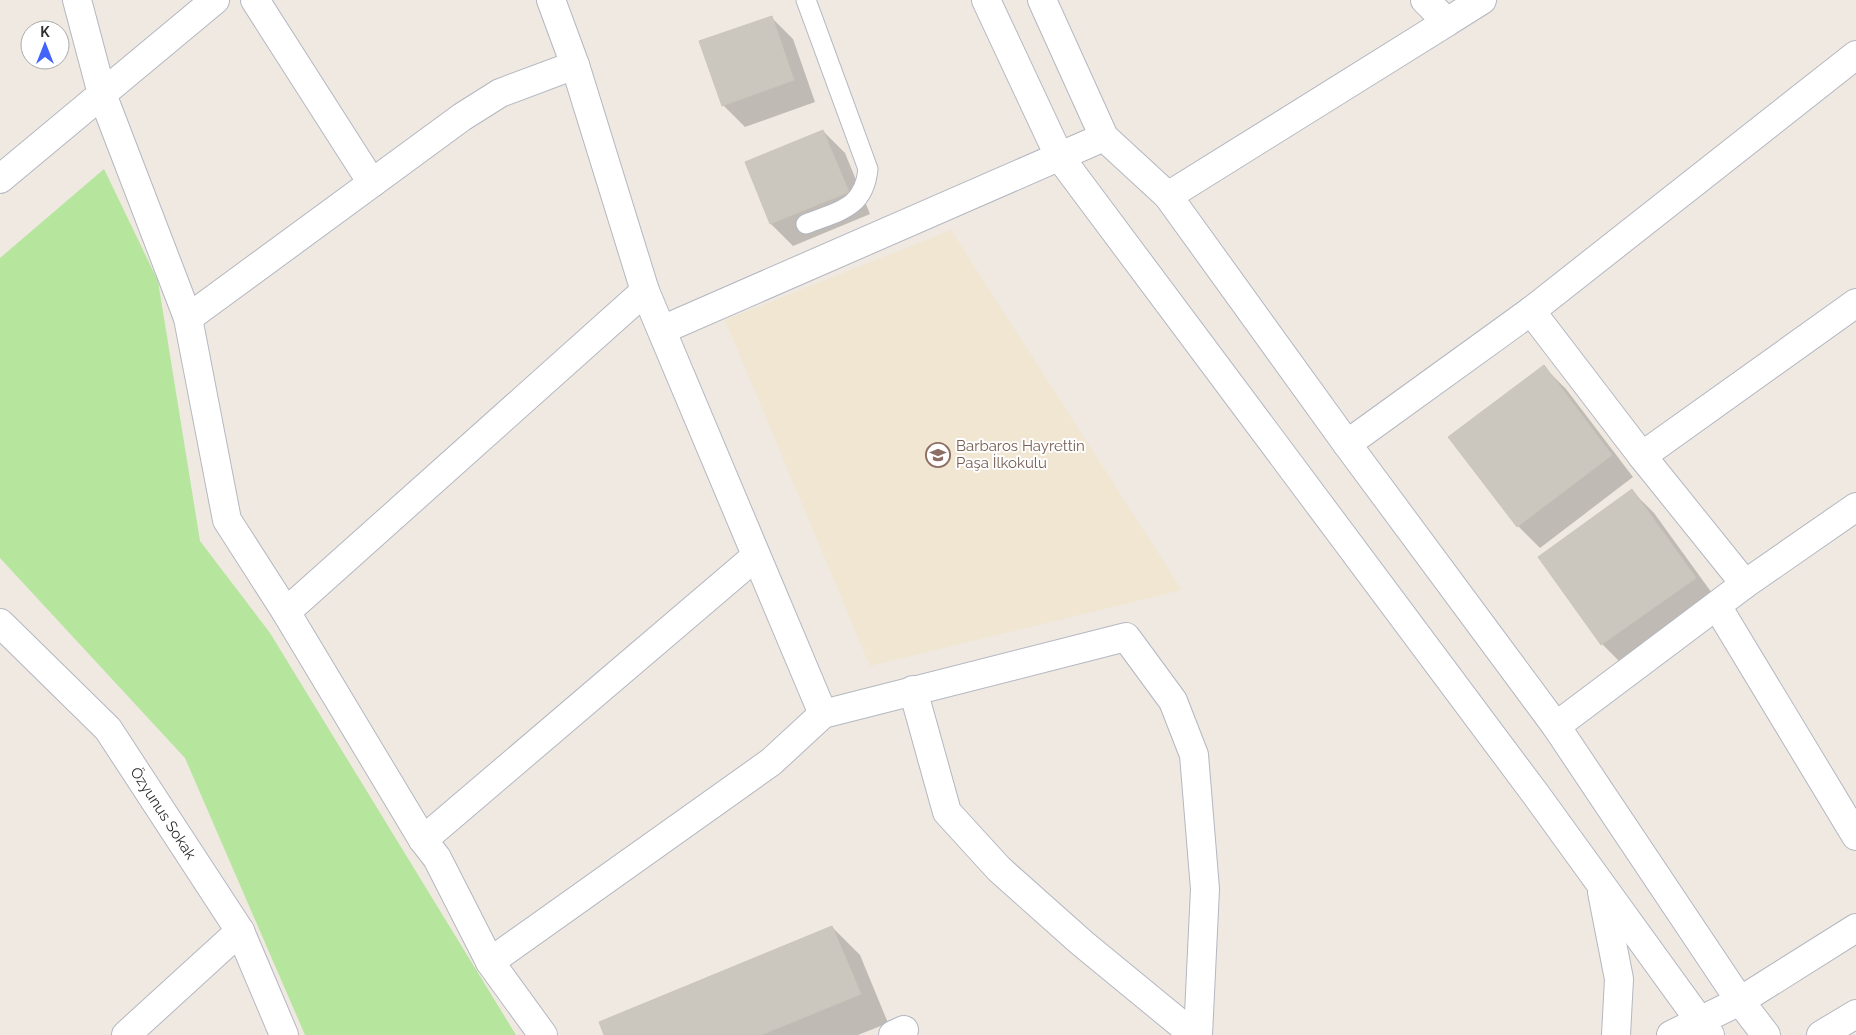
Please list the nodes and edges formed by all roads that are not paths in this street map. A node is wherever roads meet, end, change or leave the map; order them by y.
1 (77, 0) edge
2 (215, 0) edge
3 (255, 0) edge
4 (551, 0) edge
5 (806, 0) edge
6 (986, 0) edge
7 (1042, 0) edge
8 (1425, 0) edge
9 (1482, 0) edge
10 (1447, 22) junction
11 (1856, 56) edge
12 (575, 66) junction
13 (102, 94) junction
14 (1104, 137) junction
15 (1059, 156) junction
16 (0, 179) edge
17 (372, 183) junction
18 (1168, 196) junction
19 (806, 224) dead end
20 (645, 291) junction
21 (1856, 303) edge
22 (1531, 310) junction
23 (188, 318) junction
24 (662, 330) junction
25 (1347, 444) junction
26 (1642, 456) junction
27 (1856, 507) edge
28 (756, 557) junction
29 (1745, 584) junction
30 (1717, 606) junction
31 (286, 612) junction
32 (0, 623) edge
33 (913, 690) junction
34 (823, 714) junction
35 (1556, 726) junction
36 (1856, 836) edge
37 (423, 840) junction
38 (1600, 883) junction
39 (1856, 928) edge
40 (240, 931) junction
41 (490, 962) junction
42 (1740, 1001) junction
43 (1856, 1014) edge
44 (1705, 1028) edge
45 (126, 1035) edge
46 (284, 1035) edge
47 (543, 1035) edge
48 (1194, 1035) edge
49 (1198, 1035) edge
50 (1616, 1035) edge
51 (1671, 1035) edge
52 (1766, 1035) edge
53 (1821, 1035) edge

1 - 13 street
2 - 13 street
3 - 17 street
4 - 12 street
5 - 19 lane
6 - 15 street
7 - 14 street
8 - 10 street
9 - 10 street
10 - 18 street
11 - 22 street
12 - 17 street
12 - 20 street
13 - 16 street
13 - 23 street
14 - 15 street
14 - 18 street
15 - 24 street
15 - 38 street
17 - 23 street
18 - 25 street
20 - 24 street
20 - 31 street
21 - 26 street
22 - 25 street
22 - 26 street
23 - 31 street
24 - 28 street
25 - 35 street
26 - 29 street
27 - 29 street
28 - 34 street
28 - 37 street
29 - 30 street
30 - 35 street
30 - 36 street
31 - 37 street
32 - 40 street, Özyunus Sokak
33 - 34 street
33 - 48 street
33 - 49 street
34 - 41 street
35 - 42 street
37 - 41 street
38 - 44 street
38 - 50 street
39 - 42 street
40 - 45 street
40 - 46 street, Özyunus Sokak
41 - 47 street
42 - 44 street
42 - 52 street
43 - 53 street
44 - 51 street

